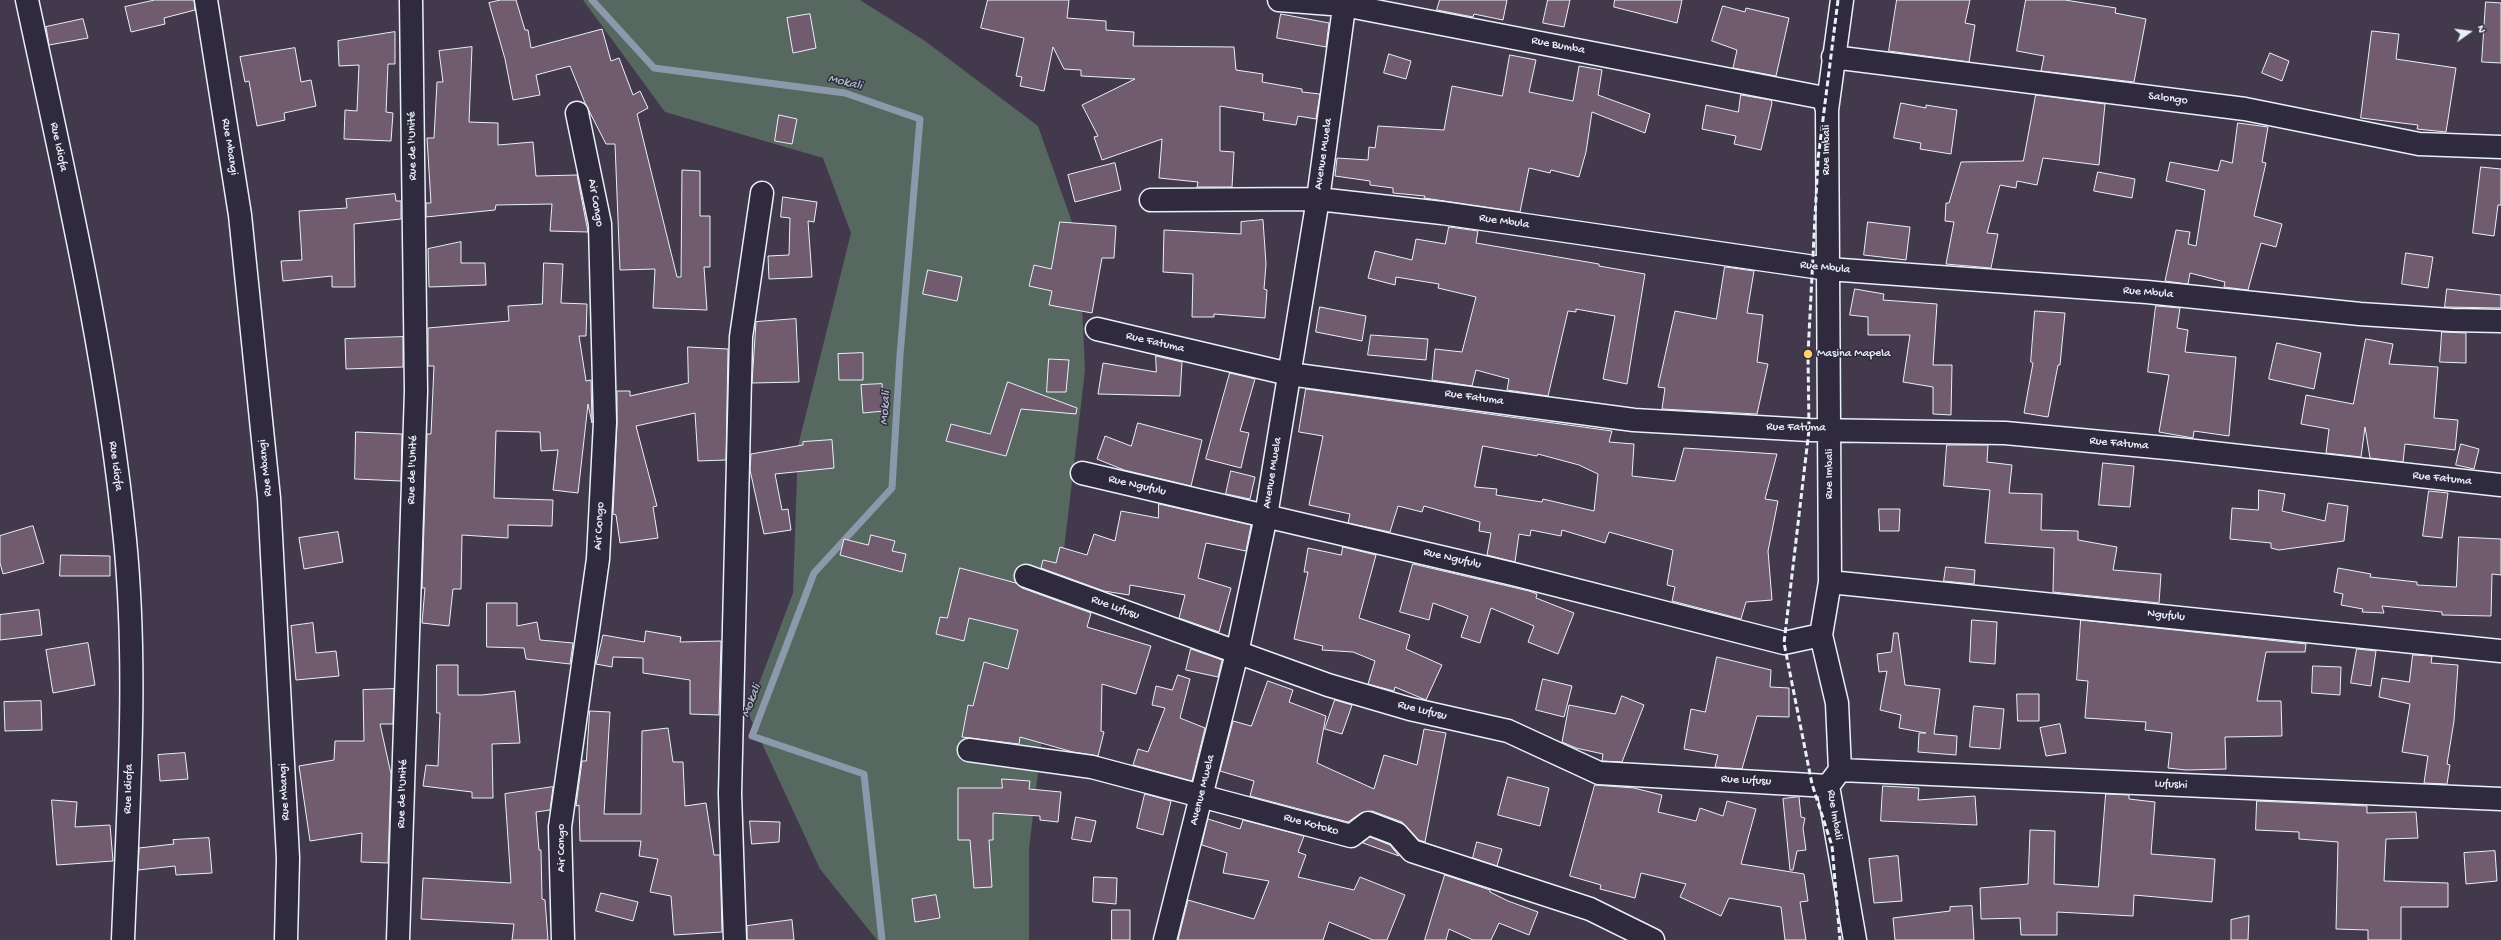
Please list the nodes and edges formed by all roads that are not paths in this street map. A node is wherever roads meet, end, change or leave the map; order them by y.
1 (27, 0) edge
2 (206, 0) edge
3 (411, 0) edge
4 (1279, 0) edge
5 (1842, 0) edge
6 (1344, 2) edge
7 (1833, 57) junction
8 (1827, 110) junction
9 (577, 112) dead end
10 (2501, 147) edge
11 (762, 193) dead end
12 (1318, 199) junction
13 (1151, 200) dead end
14 (1828, 269) junction
15 (2501, 321) edge
16 (1097, 329) dead end
17 (1289, 374) junction
18 (1830, 428) junction
19 (1082, 474) dead end
20 (2501, 485) edge
21 (1266, 516) junction
22 (1026, 576) dead end
23 (1830, 582) junction
24 (1821, 635) junction
25 (2501, 651) edge
26 (1237, 653) junction
27 (969, 750) dead end
28 (1834, 778) junction
29 (1201, 796) junction
30 (2501, 799) edge
31 (123, 940) edge
32 (286, 940) edge
33 (398, 940) edge
34 (563, 940) edge
35 (736, 940) edge
36 (1165, 940) edge
37 (1653, 940) edge
38 (1855, 940) edge

1 - 31 street, Rue Idiofa
2 - 32 street, Rue Mbangi
3 - 33 street, Rue de l'Unité
4 - 6 street, Rue Bumba
5 - 7 street, Rue Imbali
6 - 8 street, Rue Bumba
6 - 12 street, Avenue Mwela
7 - 8 street, Rue Imbali
7 - 10 street, Salongo
8 - 14 street, Rue Imbali
9 - 34 street, Air Congo
11 - 35 street
12 - 13 street, Rue Mbula
12 - 14 street, Rue Mbula
12 - 17 street, Avenue Mwela
14 - 15 street, Rue Mbula
14 - 18 street, Rue Imbali
16 - 17 street, Rue Fatuma
17 - 18 street, Rue Fatuma
17 - 21 street, Avenue Mwela
18 - 20 street, Rue Fatuma
18 - 23 street, Rue Imbali
19 - 21 street, Rue Ngufulu
21 - 24 street, Rue Ngufulu
21 - 26 street, Avenue Mwela
22 - 26 street, Rue Lufusu
23 - 24 street, Rue Imbali
23 - 25 street, Ngufulu
24 - 28 street, Rue Imbali
26 - 28 street, Rue Lufusu
26 - 29 street, Avenue Mwela
27 - 29 street, Rue Kotoko
28 - 30 street, Lufushi
28 - 38 street, Rue Imbali
29 - 36 street, Avenue Mwela
29 - 37 street, Rue Kotoko

